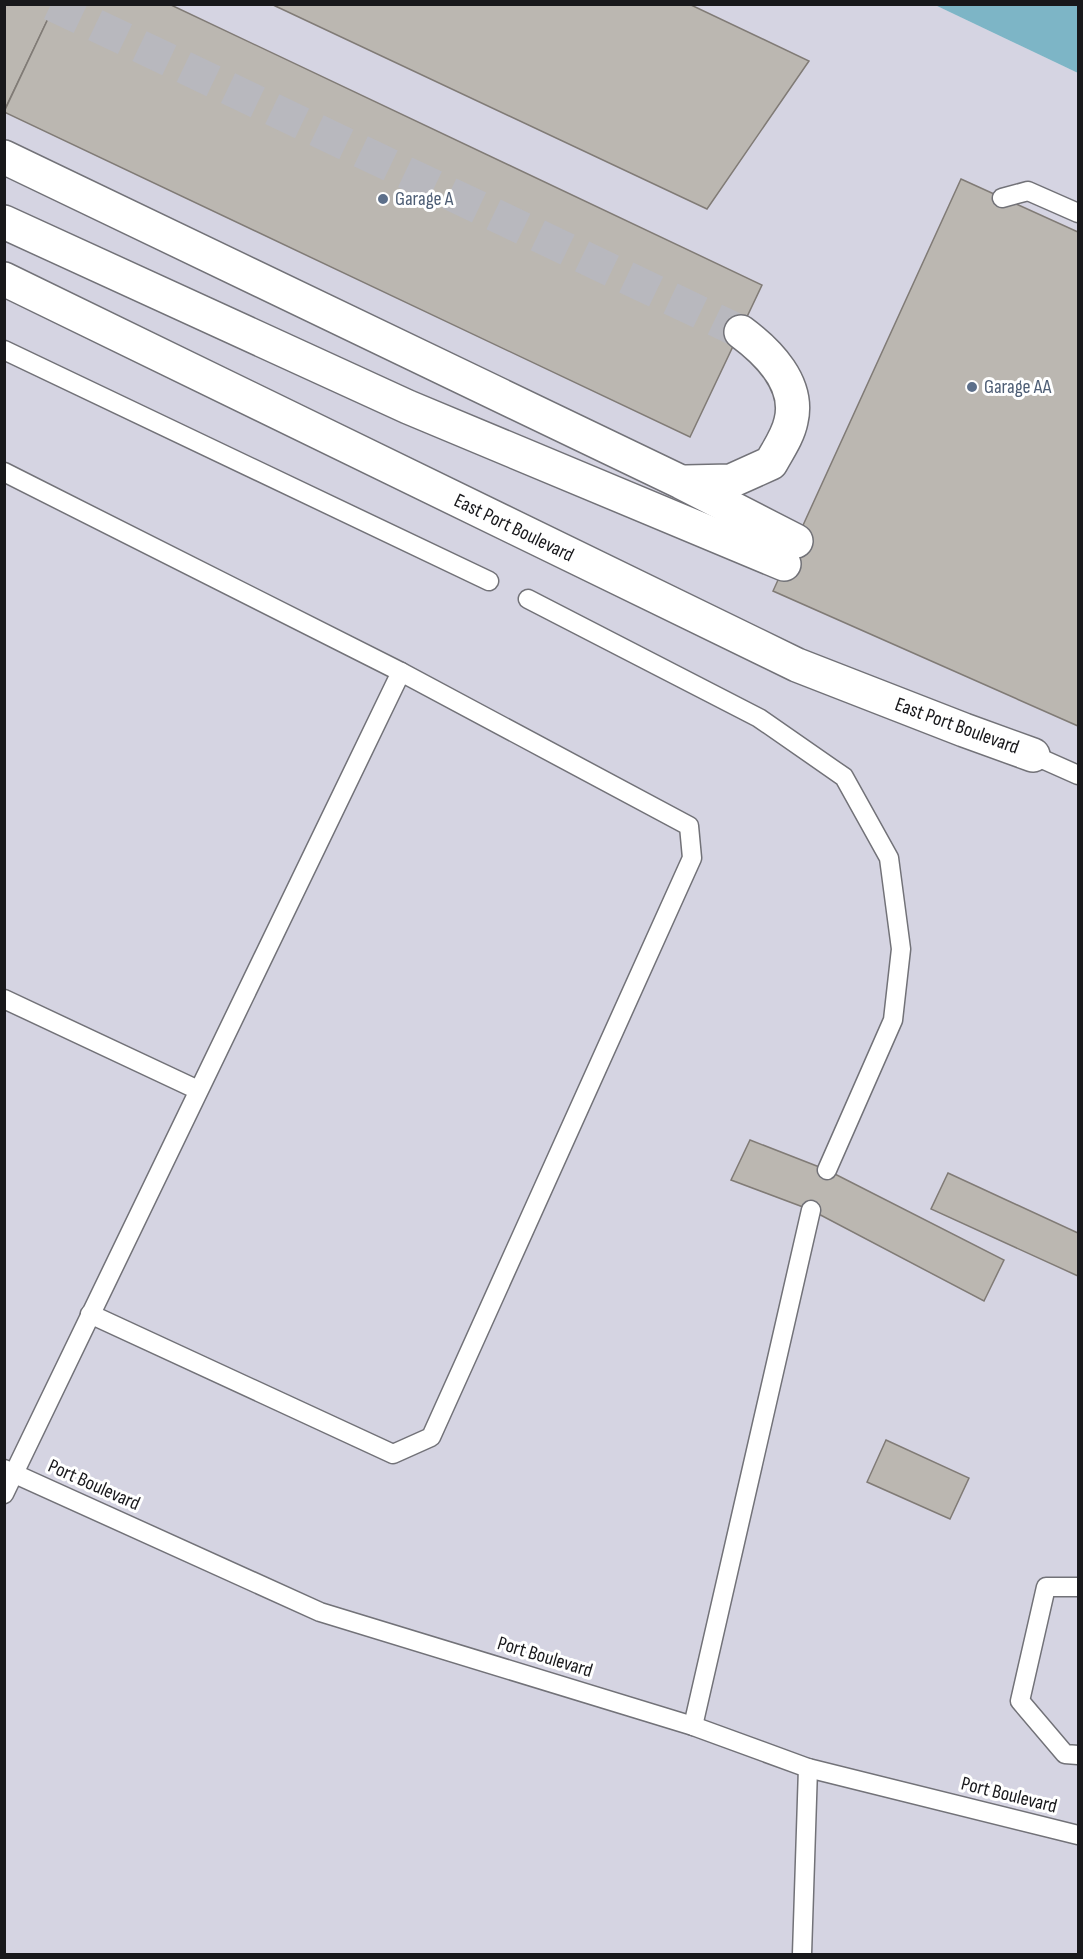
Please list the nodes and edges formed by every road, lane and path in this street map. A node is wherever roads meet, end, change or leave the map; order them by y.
1 (4, 157) edge
2 (1002, 198) dead end
3 (1078, 213) edge
4 (4, 222) edge
5 (4, 279) edge
6 (741, 332) tunnel mouth
7 (4, 350) edge
8 (4, 472) edge
9 (681, 482) junction
10 (489, 581) dead end
11 (528, 599) dead end
12 (401, 672) junction
13 (1033, 755) joint
14 (1078, 775) edge
15 (4, 999) edge
16 (198, 1090) junction
17 (827, 1170) dead end
18 (811, 1210) dead end
19 (90, 1314) junction
20 (9, 1471) edge
21 (4, 1494) edge
22 (1078, 1587) edge
23 (693, 1726) junction
24 (1078, 1755) edge
25 (808, 1768) junction
26 (1078, 1836) edge
27 (802, 1954) edge

1 - 9 street
2 - 3 lane
4 - 9 street
5 - 13 street, East Port Boulevard
6 - 9 street
7 - 10 lane
8 - 12 lane
11 - 17 lane
12 - 16 lane
12 - 19 lane
13 - 14 lane
15 - 16 lane
16 - 19 lane
18 - 23 lane
19 - 20 lane
20 - 21 lane
20 - 23 lane, Port Boulevard
22 - 24 lane
23 - 25 lane, Port Boulevard
25 - 26 lane, Port Boulevard
25 - 27 lane

